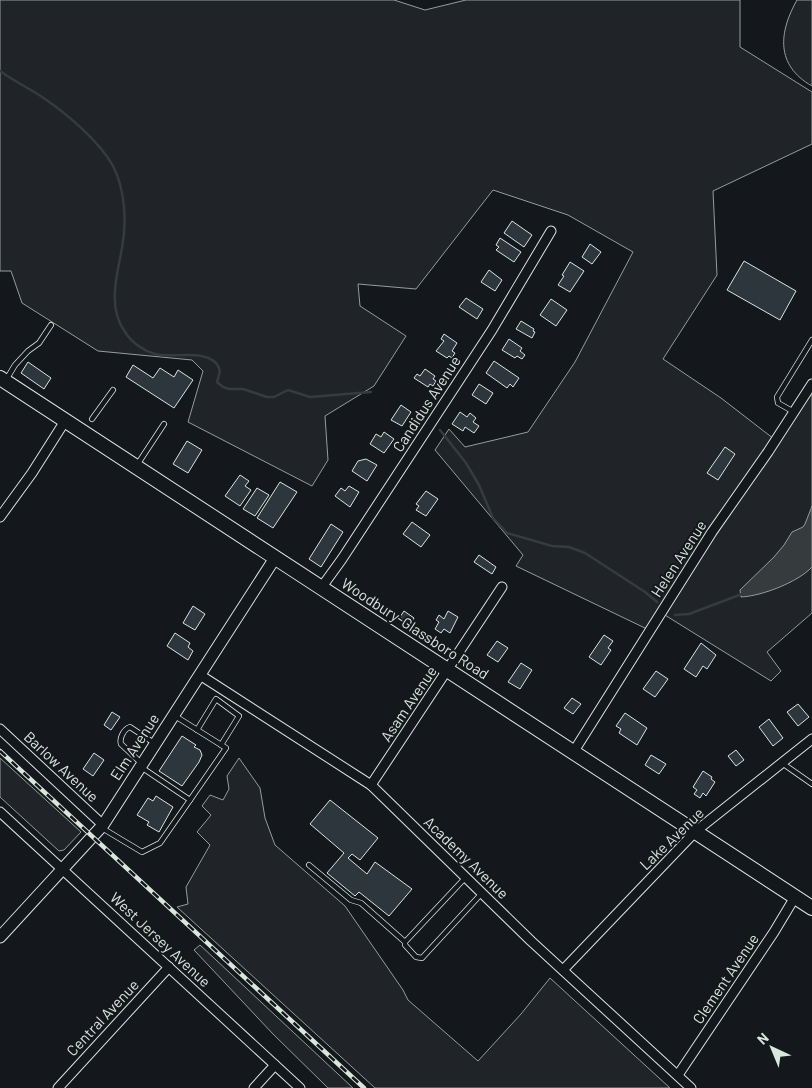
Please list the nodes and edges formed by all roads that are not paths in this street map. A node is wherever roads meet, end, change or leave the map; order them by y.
1 (551, 231) dead end
2 (51, 325) dead end
3 (812, 340) edge
4 (3, 380) edge
5 (812, 384) edge
6 (114, 390) dead end
7 (794, 412) junction
8 (92, 419) dead end
9 (65, 421) junction
10 (164, 424) dead end
11 (136, 466) junction
12 (0, 517) edge
13 (275, 558) junction
14 (502, 587) dead end
15 (321, 588) junction
16 (448, 670) junction
17 (200, 675) junction
18 (174, 715) junction
19 (0, 729) edge
20 (197, 730) junction
21 (812, 739) edge
22 (155, 744) junction
23 (221, 745) junction
24 (574, 751) junction
25 (782, 763) junction
26 (141, 765) junction
27 (812, 784) edge
28 (371, 785) junction
29 (190, 800) junction
30 (0, 812) edge
31 (102, 826) junction
32 (696, 831) junction
33 (309, 865) dead end
34 (63, 870) junction
35 (466, 877) junction
36 (482, 893) junction
37 (795, 897) junction
38 (812, 908) edge
39 (0, 937) edge
40 (405, 942) junction
41 (169, 967) junction
42 (563, 970) junction
43 (275, 1065) junction
44 (678, 1075) junction
45 (58, 1088) edge
46 (254, 1088) edge
47 (300, 1088) edge
48 (691, 1088) edge

1 - 15 street, Candidus Avenue
2 - 4 lane
3 - 7 lane
4 - 9 main road, Woodbury-Glassboro Road
5 - 7 street, Helen Avenue
6 - 8 lane
7 - 24 street, Helen Avenue
9 - 11 main road, Woodbury-Glassboro Road
9 - 12 street
10 - 11 lane
11 - 13 main road, Woodbury-Glassboro Road
13 - 15 main road, Woodbury-Glassboro Road
13 - 17 main road, Elm Avenue
14 - 16 street, Asam Avenue
15 - 16 main road, Woodbury-Glassboro Road
16 - 24 main road, Woodbury-Glassboro Road
16 - 28 street, Asam Avenue
17 - 18 main road, Elm Avenue
17 - 28 street, Academy Avenue
18 - 20 lane
18 - 22 main road, Elm Avenue
19 - 31 street, Barlow Avenue
20 - 23 lane
20 - 23 lane
21 - 25 street, Lake Avenue
22 - 26 main road, Elm Avenue
22 - 26 lane
23 - 29 lane
24 - 32 main road, Woodbury-Glassboro Road
25 - 27 lane
25 - 32 street, Lake Avenue
26 - 29 lane
26 - 31 main road, Elm Avenue
28 - 35 street, Academy Avenue
29 - 31 lane
30 - 34 street, West Jersey Avenue
31 - 34 main road, Elm Avenue
32 - 37 main road, Woodbury-Glassboro Road
32 - 42 street, Lake Avenue
33 - 40 lane
34 - 39 main road, Elm Avenue
34 - 41 street, West Jersey Avenue
35 - 36 street, Academy Avenue
35 - 40 lane
36 - 40 lane
36 - 42 street, Academy Avenue
37 - 38 main road, Woodbury-Glassboro Road
37 - 44 street, Clement Avenue
41 - 43 street, West Jersey Avenue
41 - 45 street, Central Avenue
42 - 44 street, Academy Avenue
43 - 46 street
43 - 47 street, West Jersey Avenue
44 - 48 street, Academy Avenue

